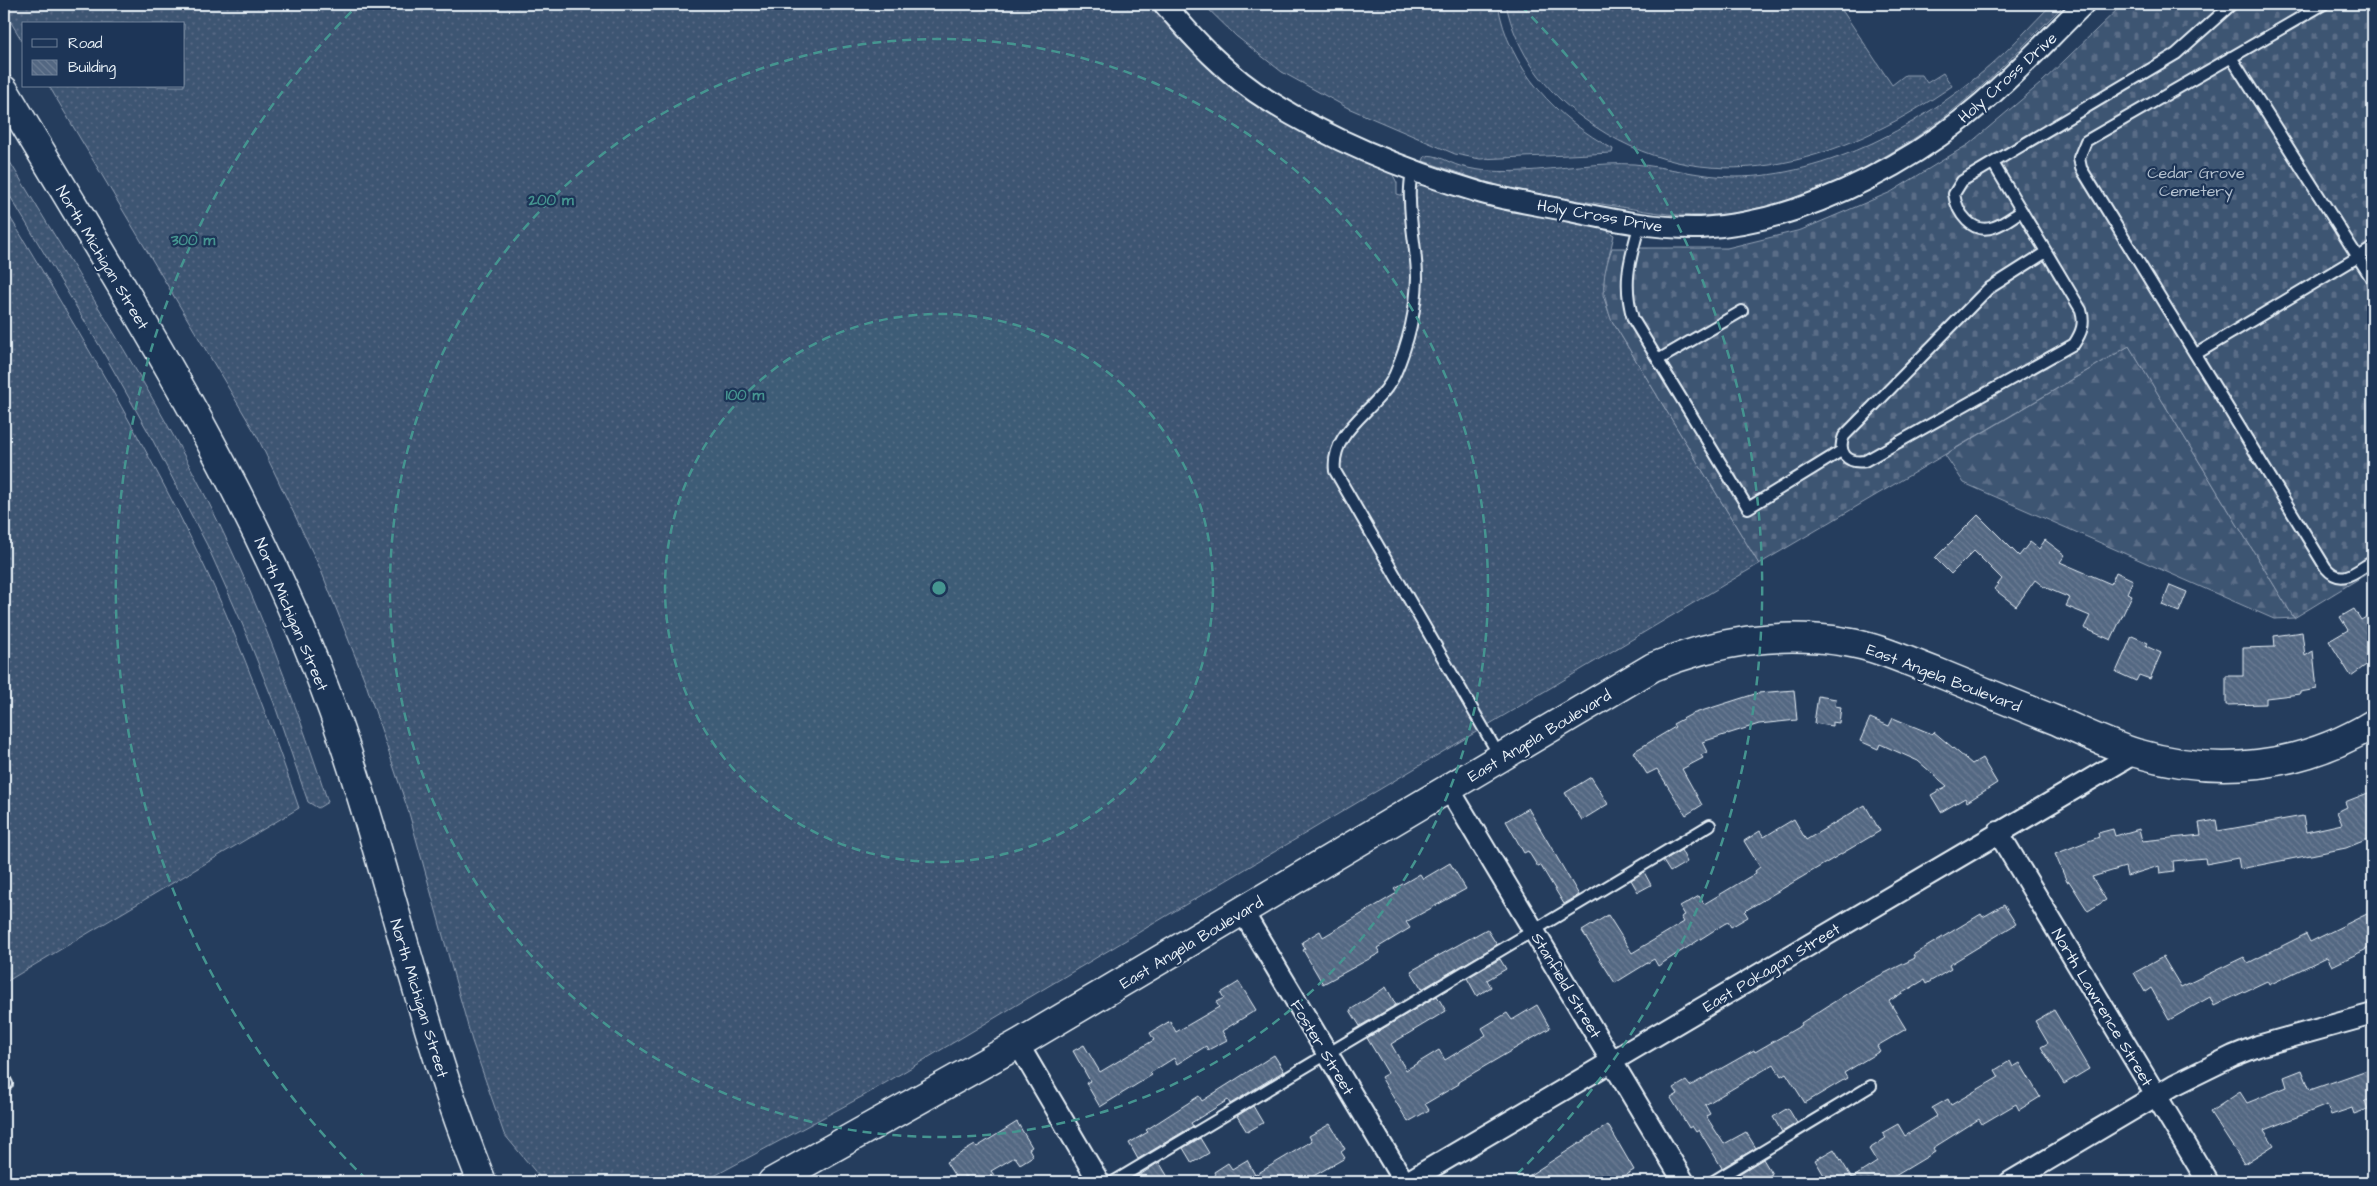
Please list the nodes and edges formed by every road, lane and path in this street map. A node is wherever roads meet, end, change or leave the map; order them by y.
1 (1164, 4) edge
2 (2084, 4) edge
3 (2232, 4) edge
4 (2324, 4) edge
5 (2231, 57) junction
6 (4, 90) edge
7 (1993, 162) junction
8 (1412, 168) junction
9 (2022, 211) junction
10 (1640, 223) junction
11 (2373, 248) edge
12 (2046, 252) junction
13 (2358, 257) junction
14 (2373, 281) edge
15 (1742, 311) dead end
16 (2196, 354) junction
17 (1658, 360) junction
18 (1841, 451) junction
19 (2373, 561) edge
20 (2373, 724) edge
21 (2135, 752) junction
22 (1500, 758) junction
23 (1449, 789) junction
24 (1710, 825) dead end
25 (1998, 832) junction
26 (1243, 912) junction
27 (1535, 930) junction
28 (2373, 1014) edge
29 (1018, 1044) junction
30 (1327, 1054) junction
31 (1612, 1061) junction
32 (1871, 1086) dead end
33 (2156, 1096) junction
34 (482, 1182) edge
35 (772, 1182) edge
36 (1099, 1182) edge
37 (1113, 1182) edge
38 (1406, 1182) edge
39 (1684, 1182) edge
40 (1712, 1182) edge
41 (2010, 1182) edge
42 (2208, 1182) edge

1 - 8 street, Holy Cross Drive
2 - 10 street, Holy Cross Drive
3 - 7 lane
4 - 5 lane
5 - 13 lane
5 - 16 lane
6 - 34 main road, North Michigan Street
7 - 9 lane
7 - 9 lane
8 - 10 street, Holy Cross Drive
8 - 22 lane
9 - 12 lane
10 - 17 lane
11 - 13 lane
12 - 18 lane
12 - 18 lane
13 - 14 lane
13 - 16 lane
15 - 17 lane
16 - 19 lane
17 - 18 lane
20 - 21 main road, East Angela Boulevard
21 - 22 main road, East Angela Boulevard
21 - 25 street, East Pokagon Street
22 - 23 main road, East Angela Boulevard
23 - 26 main road, East Angela Boulevard
23 - 27 street, Stanfield Street
24 - 27 lane
25 - 31 street, East Pokagon Street
25 - 33 street, North Lawrence Street
26 - 29 main road, East Angela Boulevard
26 - 30 street, Foster Street
27 - 30 lane
27 - 31 street, Stanfield Street
28 - 33 street
29 - 35 main road, East Angela Boulevard
29 - 36 street
30 - 37 lane
30 - 38 street, Foster Street
31 - 38 street, East Pokagon Street
31 - 39 street, Stanfield Street
32 - 40 lane
33 - 41 street
33 - 42 street, North Lawrence Street

